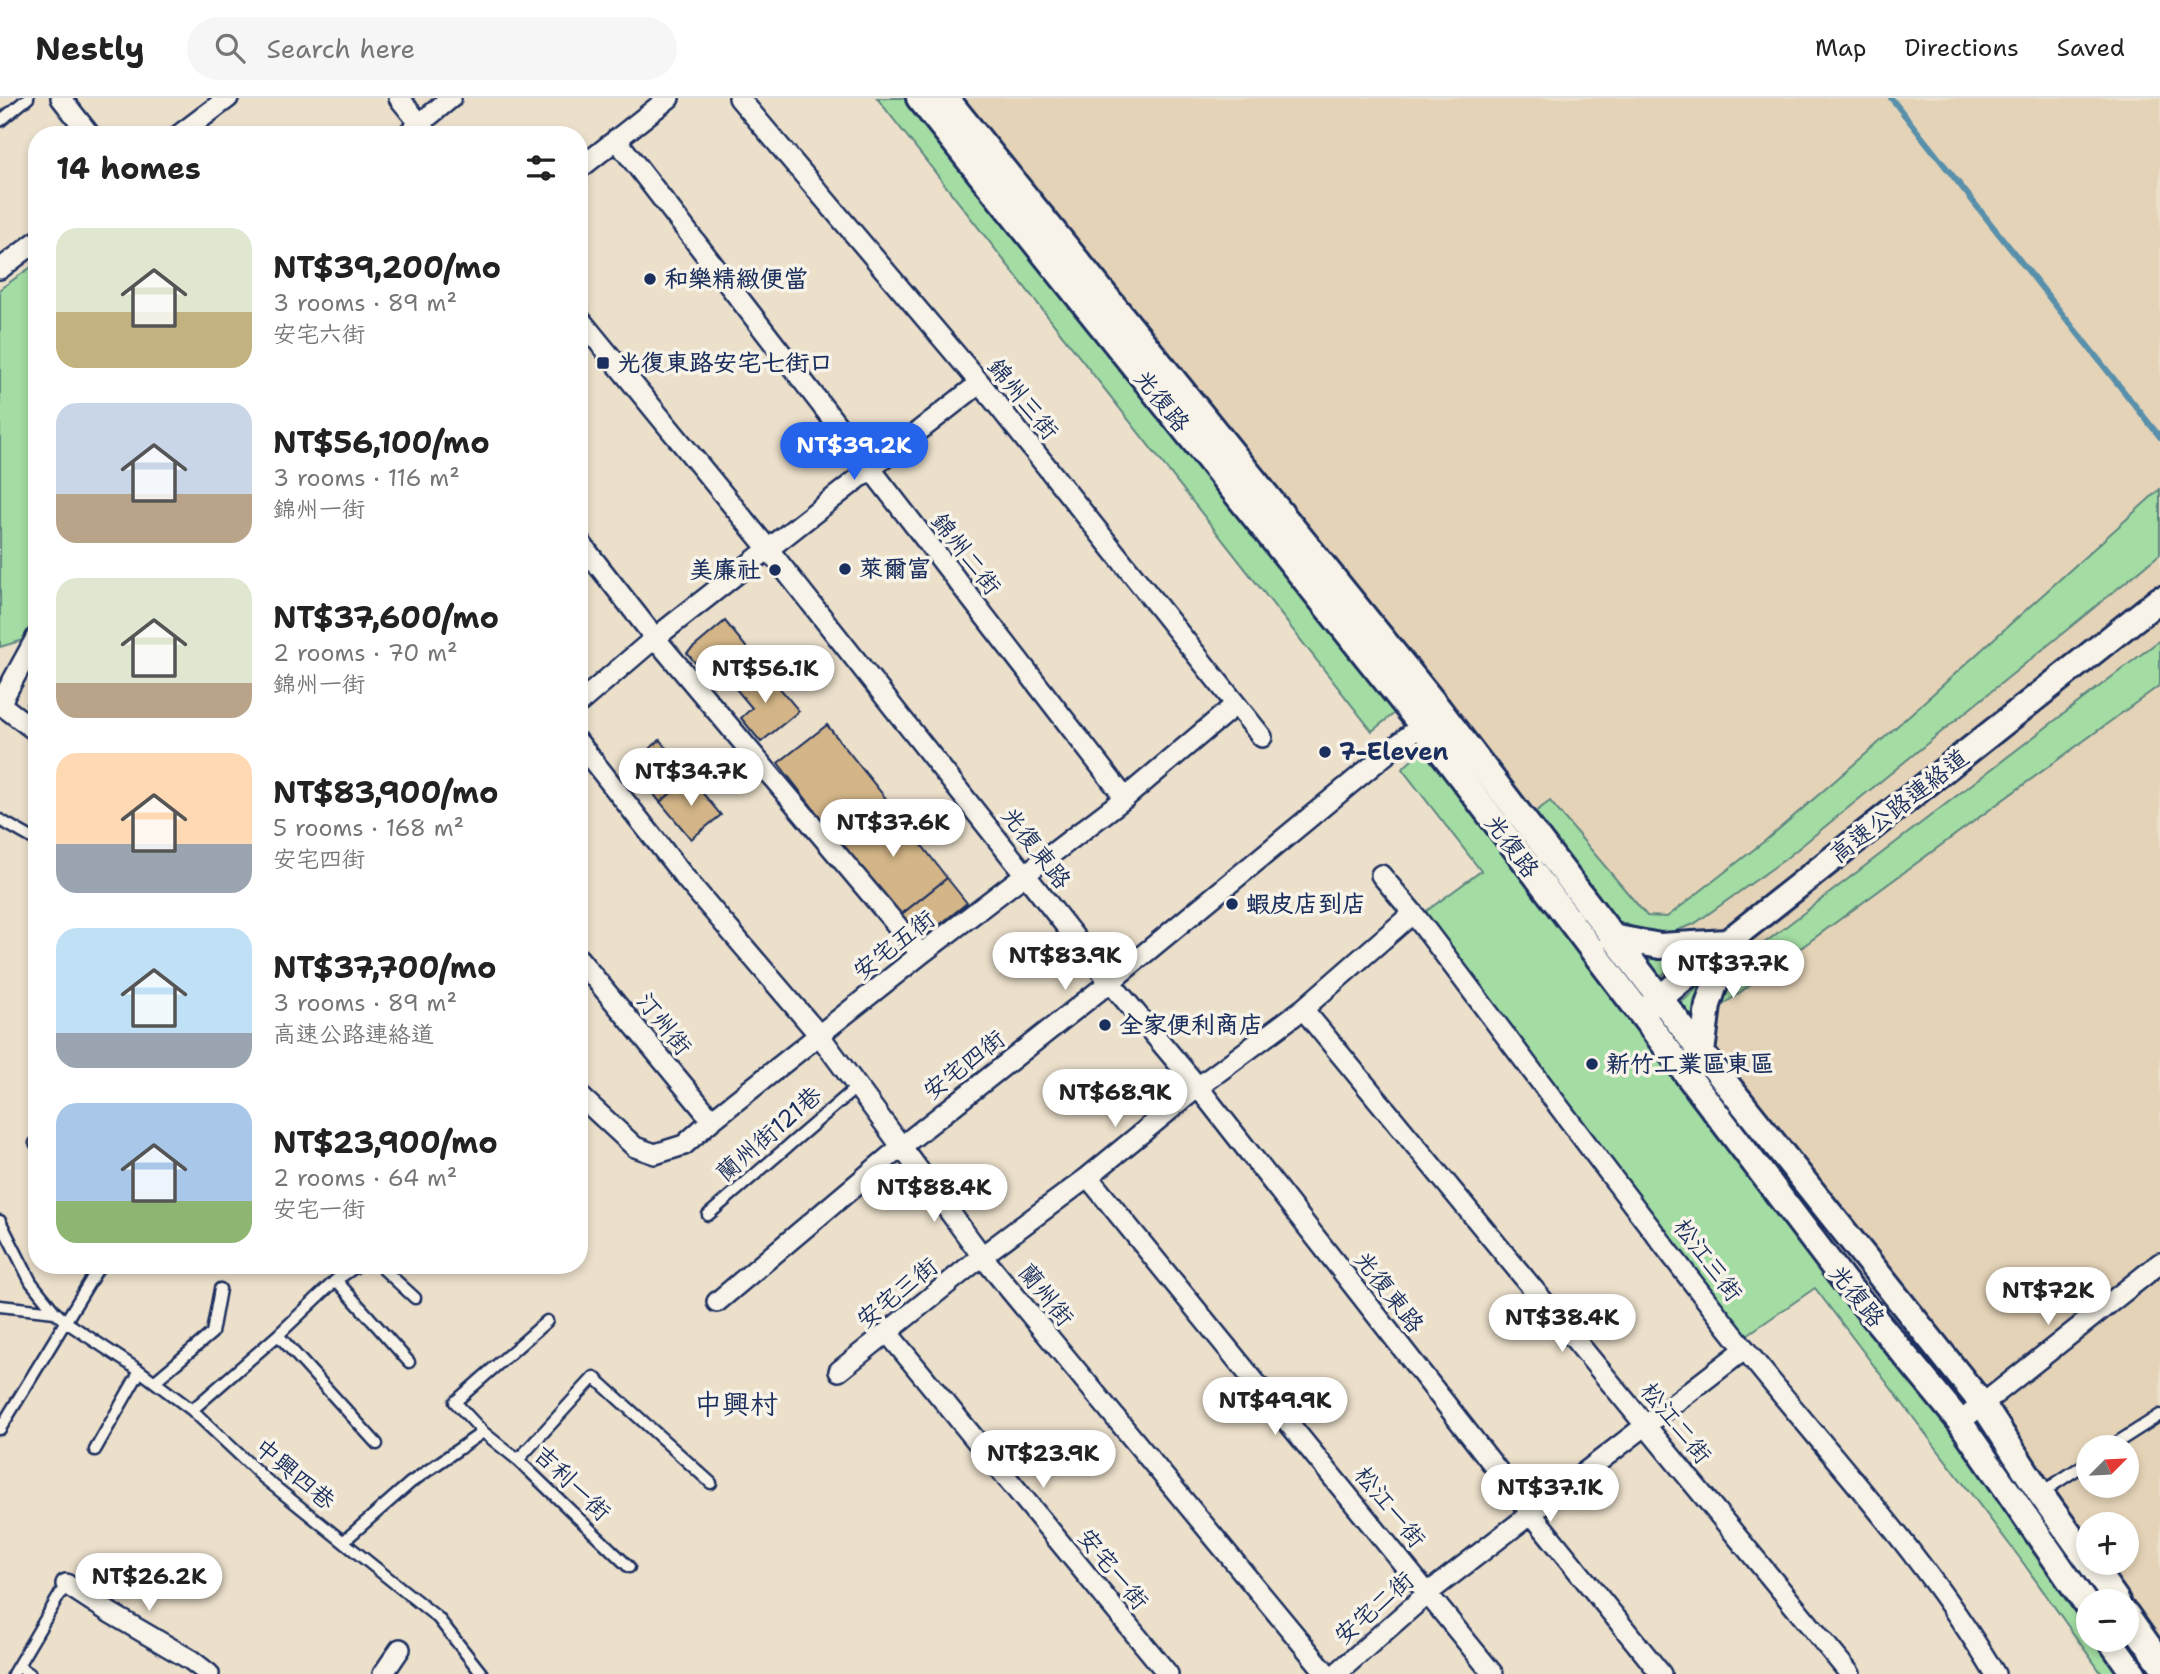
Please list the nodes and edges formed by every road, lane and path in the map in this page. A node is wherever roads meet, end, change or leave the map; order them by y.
1 (28, 98) edge
2 (61, 98) edge
3 (399, 98) edge
4 (451, 98) edge
5 (668, 98) edge
6 (739, 98) edge
7 (919, 98) edge
8 (946, 98) edge
9 (225, 99) edge
10 (0, 121) edge
11 (83, 126) edge
12 (190, 126) edge
13 (415, 126) edge
14 (423, 126) edge
15 (616, 139) junction
16 (588, 162) edge
17 (28, 248) edge
18 (0, 269) edge
19 (588, 329) edge
20 (980, 383) junction
21 (870, 470) junction
22 (769, 550) junction
23 (588, 552) edge
24 (2160, 599) edge
25 (655, 638) junction
26 (28, 653) edge
27 (588, 695) edge
28 (0, 704) edge
29 (1235, 705) junction
30 (1430, 718) junction
31 (28, 726) edge
32 (1262, 737) dead end
33 (588, 754) edge
34 (1125, 798) junction
35 (0, 820) edge
36 (28, 836) edge
37 (1025, 875) junction
38 (1381, 875) dead end
39 (1413, 913) junction
40 (1612, 937) junction
41 (1728, 941) junction
42 (921, 954) junction
43 (588, 970) edge
44 (1110, 982) junction
45 (1661, 997) junction
46 (1303, 1009) junction
47 (1640, 1015) junction
48 (820, 1036) junction
49 (1702, 1053) junction
50 (858, 1086) junction
51 (1198, 1087) junction
52 (588, 1103) edge
53 (712, 1120) junction
54 (902, 1146) junction
55 (1088, 1177) junction
56 (708, 1214) dead end
57 (0, 1221) edge
58 (982, 1256) junction
59 (2160, 1263) edge
60 (94, 1274) edge
61 (345, 1274) edge
62 (389, 1274) edge
63 (336, 1280) junction
64 (220, 1289) dead end
65 (415, 1298) dead end
66 (717, 1302) dead end
67 (0, 1306) edge
68 (55, 1312) junction
69 (547, 1321) dead end
70 (65, 1322) junction
71 (887, 1332) junction
72 (278, 1335) junction
73 (1745, 1349) junction
74 (409, 1362) dead end
75 (141, 1371) junction
76 (838, 1371) dead end
77 (155, 1381) junction
78 (1983, 1405) junction
79 (192, 1410) junction
80 (2160, 1415) edge
81 (1960, 1422) junction
82 (1646, 1424) junction
83 (0, 1429) edge
84 (483, 1432) junction
85 (2129, 1435) edge
86 (377, 1444) dead end
87 (95, 1450) dead end
88 (518, 1460) junction
89 (2076, 1470) edge
90 (710, 1483) dead end
91 (2040, 1493) junction
92 (1531, 1513) junction
93 (344, 1541) junction
94 (2076, 1543) edge
95 (629, 1567) dead end
96 (65, 1584) joint
97 (2076, 1590) edge
98 (1429, 1593) junction
99 (2139, 1632) edge
100 (400, 1649) dead end
101 (2118, 1652) edge
102 (2160, 1662) edge
103 (15, 1670) edge
104 (30, 1674) edge
105 (209, 1674) edge
106 (383, 1674) edge
107 (482, 1674) edge
108 (1168, 1674) edge
109 (1327, 1674) edge
110 (1335, 1674) edge
111 (1493, 1674) edge
112 (1661, 1674) edge
113 (1850, 1674) edge
114 (1995, 1674) edge
115 (2134, 1674) edge

1 - 10 lane
2 - 11 street
3 - 13 street
4 - 14 street
5 - 15 street
6 - 20 street, 錦州三街
7 - 30 street, 光復路
8 - 30 street, 光復路
9 - 12 street
15 - 16 street
15 - 21 street, 錦州二街
17 - 18 street
19 - 22 street, 光復東路
20 - 21 street
20 - 29 street, 錦州三街
21 - 22 street
21 - 34 street, 錦州二街
22 - 25 street
22 - 37 street, 光復東路
23 - 25 street
24 - 41 street, 高速公路連絡道
25 - 27 street
25 - 42 street
26 - 28 street
28 - 31 street
29 - 32 street, 錦州三街
29 - 34 street, 安宅五街
30 - 40 street, 光復路
30 - 44 street, 安宅四街
30 - 47 street, 光復路
33 - 48 street, 蘭州街
34 - 37 street, 安宅五街
35 - 36 lane
37 - 42 street, 安宅五街
37 - 44 street, 光復東路
38 - 39 street, 松江三街
39 - 46 street, 安宅三街
39 - 73 street, 松江三街
40 - 41 street
40 - 45 street, 光復路
41 - 45 street, 高速公路連絡道
41 - 49 street
42 - 48 street, 安宅五街
43 - 53 street, 汀州街
44 - 51 street, 光復東路
44 - 54 street, 安宅四街
45 - 47 street, 高速公路連絡道
45 - 49 street, 光復路
46 - 51 street, 安宅三街
46 - 82 street, 松江二街
47 - 81 street, 光復路
48 - 50 street, 蘭州街
48 - 53 street, 安宅五街
49 - 78 street, 光復路
50 - 54 street, 蘭州街
50 - 56 lane, 蘭州街121巷
51 - 55 street, 安宅三街
51 - 92 street, 光復東路
52 - 53 street, 安宅五街
54 - 58 street, 蘭州街
54 - 66 street, 安宅四街
55 - 58 street, 安宅三街
55 - 98 street, 松江一街
57 - 68 lane, 中興四巷
58 - 71 street, 安宅三街
58 - 109 street, 蘭州街
59 - 78 street
60 - 70 lane
61 - 63 lane
62 - 65 lane
63 - 72 lane
63 - 74 lane
64 - 77 lane
67 - 68 lane
68 - 70 lane, 中興四巷
69 - 84 lane, 吉利一街
70 - 75 lane, 中興四巷
70 - 83 lane
71 - 76 street, 安宅三街
71 - 108 street, 安宅一街
72 - 79 lane
72 - 86 lane
73 - 82 street, 安宅二街
73 - 114 street, 松江三街
75 - 77 lane, 中興四巷
75 - 87 lane
77 - 79 lane, 中興四巷
78 - 81 street
78 - 91 street, 光復路
79 - 93 lane, 中興四巷
80 - 85 lane
81 - 97 street, 光復路
82 - 92 street, 安宅二街
82 - 113 street, 松江二街
84 - 88 lane, 吉利一街
84 - 93 lane
88 - 90 lane
88 - 95 lane, 吉利一街
89 - 91 lane
91 - 94 street, 光復路
92 - 98 street, 安宅二街
92 - 112 street, 光復東路
93 - 107 lane, 中興四巷
96 - 103 lane
96 - 105 street
98 - 110 street, 安宅二街
98 - 111 street, 松江一街
99 - 102 street
100 - 106 street
101 - 115 street
103 - 104 lane

